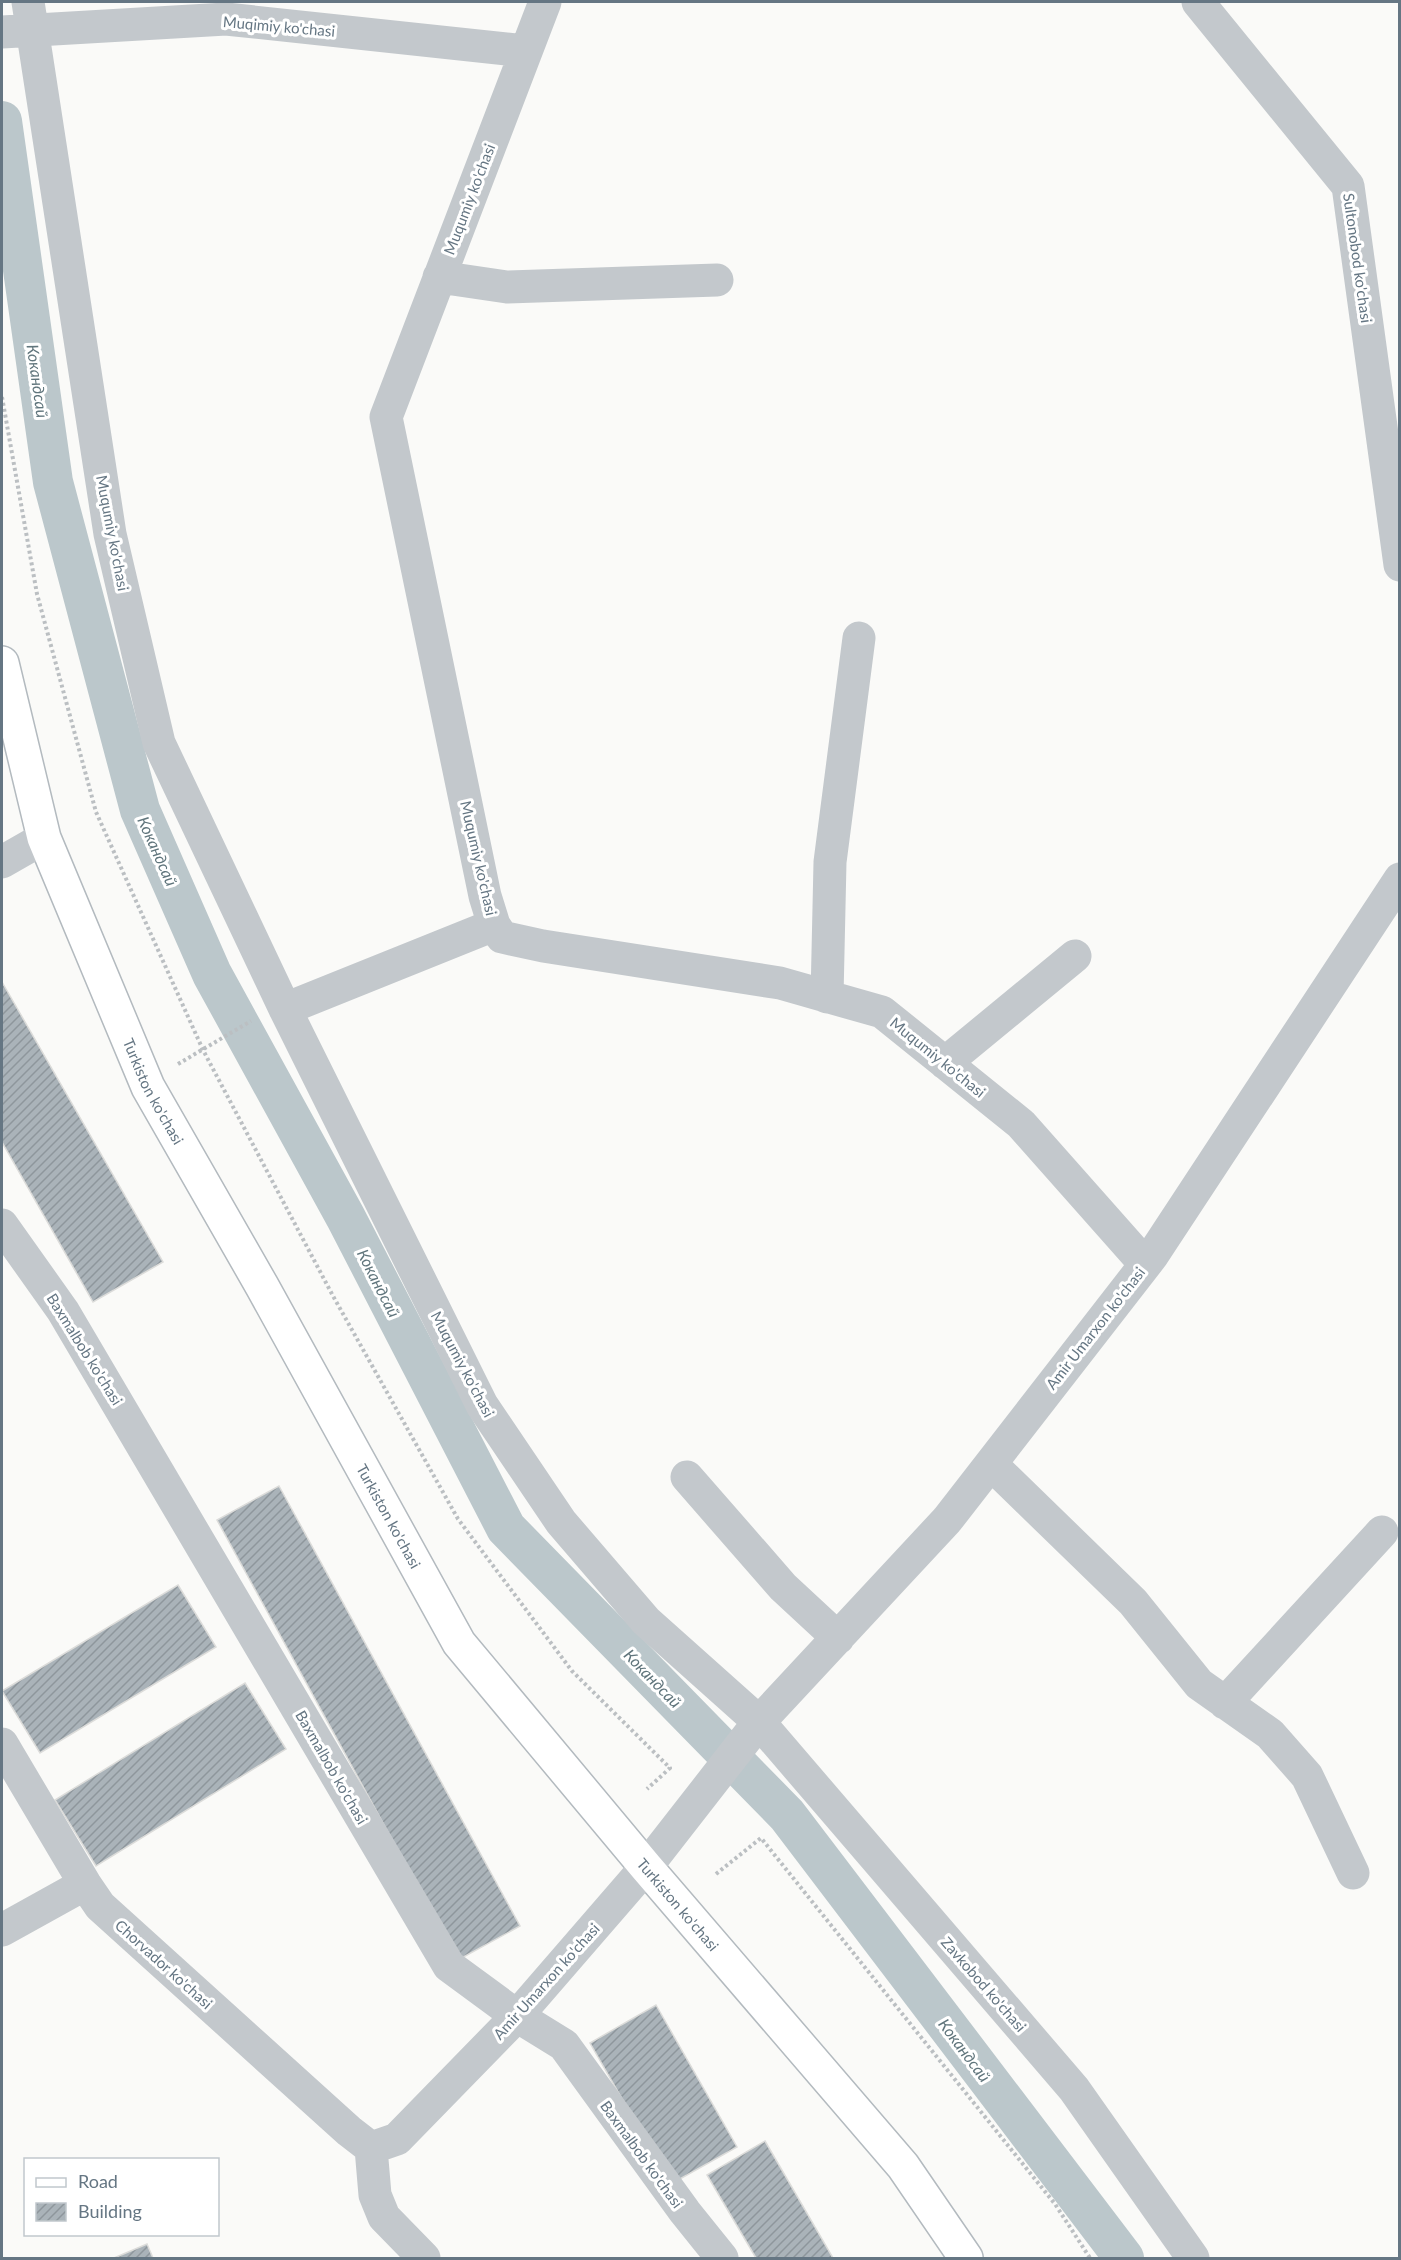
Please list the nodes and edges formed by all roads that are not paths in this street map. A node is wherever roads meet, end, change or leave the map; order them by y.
1 (545, 2) edge
2 (1198, 2) edge
3 (20, 21) edge
4 (525, 51) junction
5 (439, 277) junction
6 (717, 280) dead end
7 (1400, 565) edge
8 (858, 638) dead end
9 (2, 663) edge
10 (44, 838) junction
11 (2, 862) edge
12 (1400, 879) edge
13 (494, 925) junction
14 (1075, 956) dead end
15 (827, 997) junction
16 (270, 1014) junction
17 (945, 1063) junction
18 (2, 1225) edge
19 (1145, 1264) junction
20 (991, 1464) junction
21 (687, 1477) dead end
22 (1382, 1532) dead end
23 (838, 1638) junction
24 (1225, 1703) junction
25 (751, 1732) junction
26 (2, 1744) edge
27 (645, 1867) junction
28 (1353, 1873) dead end
29 (85, 1884) junction
30 (2, 1930) edge
31 (517, 2016) junction
32 (371, 2148) junction
33 (424, 2259) edge
34 (722, 2259) edge
35 (966, 2259) edge
36 (1193, 2259) edge

1 - 4 street, Muqumiy ko'chasi
2 - 7 street, Sultonobod ko'chasi
3 - 4 street, Muqimiy ko'chasi
3 - 16 street, Muqumiy ko'chasi
4 - 5 street, Muqumiy ko'chasi
5 - 6 street
5 - 13 street, Muqumiy ko'chasi
8 - 15 street
9 - 10 main road, Turkiston ko'chasi
10 - 11 street
10 - 27 main road, Turkiston ko'chasi
12 - 19 street, Amir Umarxon ko'chasi
13 - 15 street, Muqumiy ko'chasi
13 - 16 street, Muqumiy ko'chasi
14 - 17 street
15 - 17 street, Muqumiy ko'chasi
16 - 25 street, Muqumiy ko'chasi
17 - 19 street, Muqumiy ko'chasi
18 - 31 street, Baxmalbob ko'chasi
19 - 20 street, Amir Umarxon ko'chasi
20 - 23 street, Amir Umarxon ko'chasi
20 - 24 street
21 - 23 street
22 - 24 street
23 - 25 street, Amir Umarxon ko'chasi
24 - 28 street
25 - 27 street, Amir Umarxon ko'chasi
25 - 36 street, Zavkobod ko'chasi
26 - 29 street, Chorvador ko'chasi
27 - 31 street, Amir Umarxon ko'chasi
27 - 35 main road, Turkiston ko'chasi
29 - 30 street
29 - 32 street, Chorvador ko'chasi
31 - 32 street, Amir Umarxon ko'chasi
31 - 34 street, Baxmalbob ko'chasi
32 - 33 street

